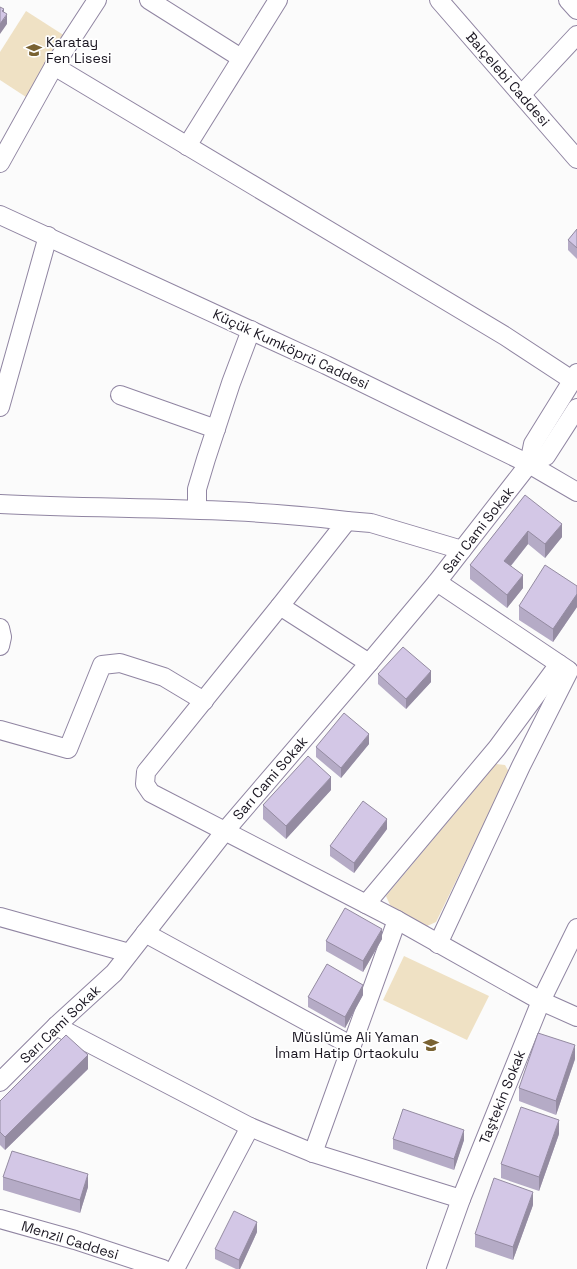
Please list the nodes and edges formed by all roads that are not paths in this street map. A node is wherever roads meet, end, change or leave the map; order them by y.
1 (97, 0) edge
2 (149, 0) edge
3 (278, 0) edge
4 (439, 0) edge
5 (568, 0) edge
6 (577, 10) edge
7 (577, 35) edge
8 (241, 58) junction
9 (54, 66) junction
10 (522, 94) junction
11 (187, 146) junction
12 (577, 158) edge
13 (0, 163) edge
14 (0, 215) edge
15 (48, 236) junction
16 (251, 330) junction
17 (575, 377) edge
18 (120, 395) dead end
19 (0, 407) edge
20 (577, 408) edge
21 (216, 429) junction
22 (529, 464) junction
23 (577, 492) edge
24 (0, 504) edge
25 (197, 509) junction
26 (348, 521) junction
27 (462, 550) junction
28 (437, 582) junction
29 (280, 606) junction
30 (0, 628) edge
31 (0, 646) edge
32 (369, 664) junction
33 (568, 671) edge
34 (204, 701) junction
35 (0, 730) edge
36 (497, 748) junction
37 (521, 766) junction
38 (225, 831) junction
39 (366, 904) junction
40 (0, 917) edge
41 (397, 920) junction
42 (577, 928) edge
43 (145, 933) junction
44 (438, 944) junction
45 (129, 953) junction
46 (541, 1001) junction
47 (577, 1017) edge
48 (56, 1026) junction
49 (352, 1046) junction
50 (0, 1082) edge
51 (250, 1127) junction
52 (314, 1153) junction
53 (461, 1199) junction
54 (0, 1219) edge
55 (163, 1269) edge
56 (175, 1269) edge
57 (436, 1269) edge

1 - 9 street
2 - 8 street
3 - 8 street
4 - 10 street, Balçelebi Caddesi
5 - 6 street
7 - 10 street
8 - 11 street
9 - 11 street
9 - 13 street
10 - 12 street, Balçelebi Caddesi
11 - 17 street
14 - 15 street, Küçük Kumköprü Caddesi
15 - 16 street, Küçük Kumköprü Caddesi
15 - 19 street
16 - 21 street
16 - 22 street, Küçük Kumköprü Caddesi
17 - 22 street, Sarı Cami Sokak
18 - 21 street
20 - 22 street, Sarı Cami Sokak
21 - 25 street
22 - 23 street, Küçük Kumköprü Caddesi
22 - 27 street, Sarı Cami Sokak
24 - 25 street
25 - 26 street
26 - 27 street
26 - 29 street
27 - 28 street, Sarı Cami Sokak
28 - 32 street, Sarı Cami Sokak
28 - 33 street
29 - 32 street
29 - 34 street
30 - 31 street
32 - 38 street, Sarı Cami Sokak
33 - 36 street
33 - 37 street
34 - 35 street
34 - 38 street
36 - 37 street
36 - 39 street
37 - 44 street
38 - 39 street
38 - 43 street, Sarı Cami Sokak
39 - 41 street
40 - 45 street
41 - 44 street
41 - 49 street
42 - 46 street, Taştekin Sokak
43 - 45 street, Sarı Cami Sokak
43 - 49 street
44 - 46 street
45 - 48 street, Sarı Cami Sokak
46 - 47 street
46 - 53 street, Taştekin Sokak
48 - 50 street, Sarı Cami Sokak
48 - 51 street
49 - 52 street
51 - 52 street
51 - 56 street
52 - 53 street
53 - 57 street, Taştekin Sokak
54 - 55 street, Menzil Caddesi

